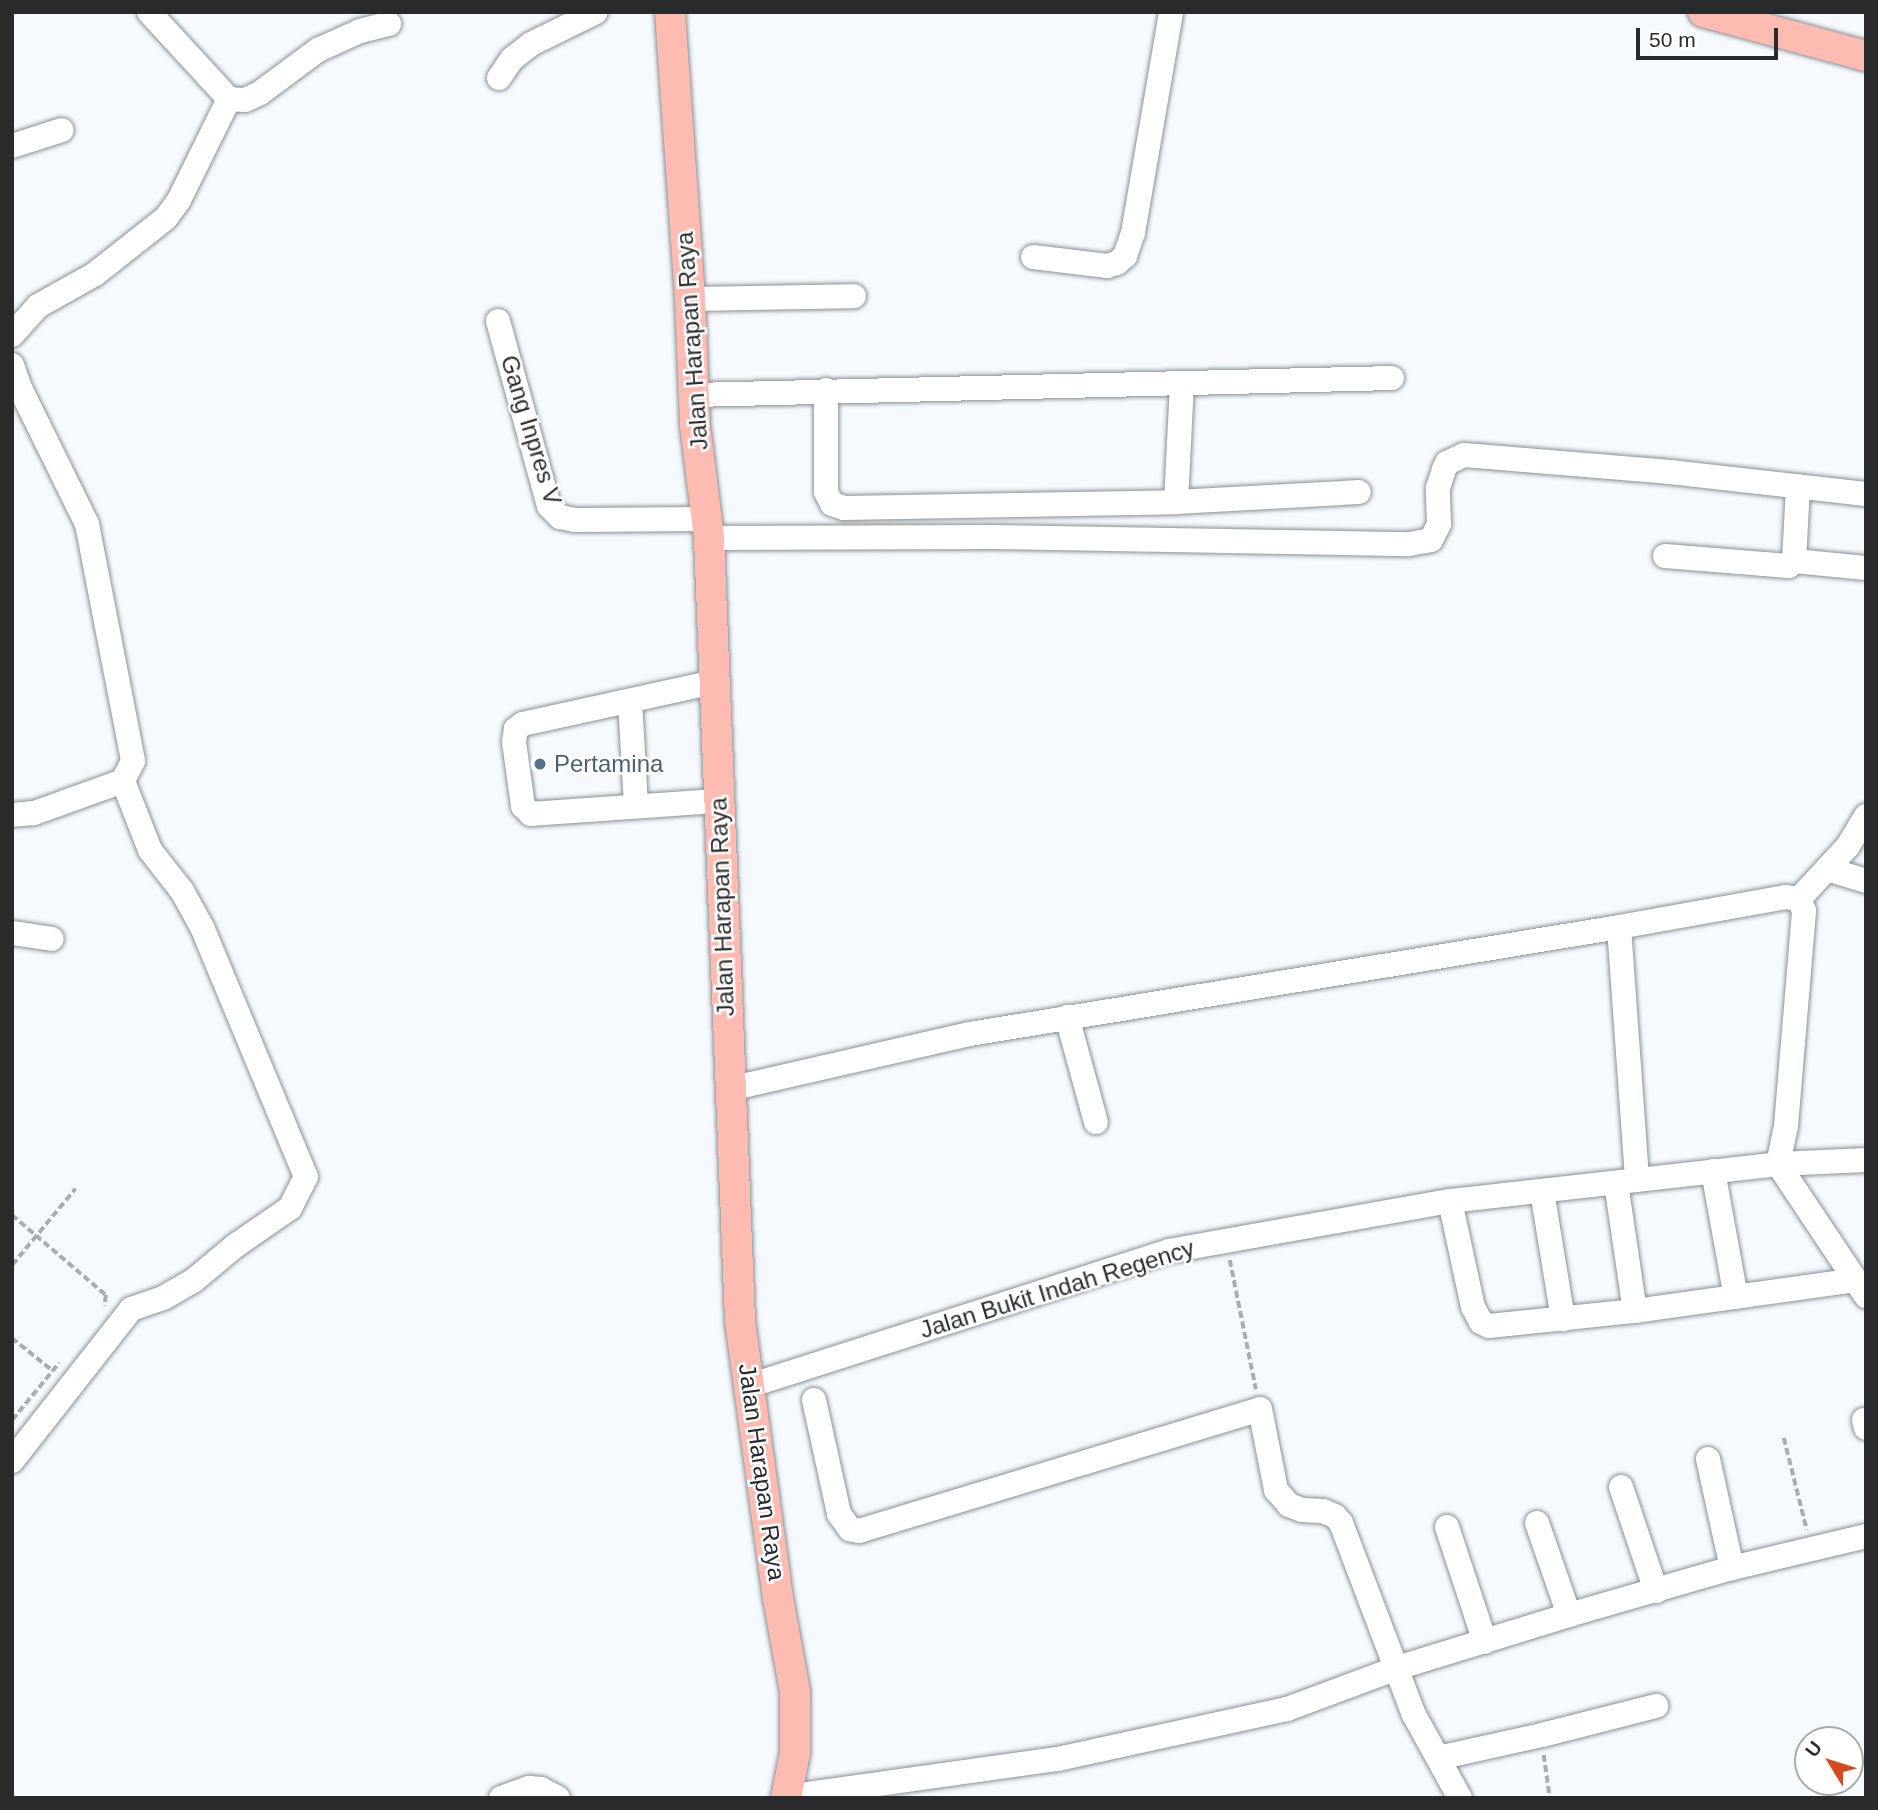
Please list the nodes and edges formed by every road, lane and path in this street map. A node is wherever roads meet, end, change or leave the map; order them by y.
1 (149, 12) edge
2 (596, 12) edge
3 (670, 12) edge
4 (1171, 12) edge
5 (1703, 12) edge
6 (389, 24) dead end
7 (1866, 56) edge
8 (499, 78) dead end
9 (229, 99) junction
10 (62, 130) dead end
11 (12, 146) edge
12 (1033, 257) dead end
13 (854, 296) dead end
14 (690, 299) junction
15 (498, 321) dead end
16 (12, 335) edge
17 (13, 372) edge
18 (1391, 378) dead end
19 (1182, 385) junction
20 (826, 390) junction
21 (693, 395) junction
22 (1798, 486) junction
23 (1359, 492) dead end
24 (1866, 494) edge
25 (1176, 502) junction
26 (708, 528) junction
27 (1665, 556) dead end
28 (1794, 561) junction
29 (1866, 568) edge
30 (714, 682) junction
31 (630, 701) junction
32 (124, 781) junction
33 (719, 801) junction
34 (636, 806) junction
35 (12, 815) edge
36 (1866, 816) edge
37 (1827, 869) junction
38 (1866, 881) edge
39 (1799, 899) junction
40 (1619, 928) junction
41 (12, 933) edge
42 (52, 939) dead end
43 (1067, 1017) junction
44 (729, 1089) junction
45 (1096, 1122) dead end
46 (1866, 1160) edge
47 (1779, 1164) junction
48 (1713, 1171) junction
49 (1626, 1181) junction
50 (75, 1189) dead end
51 (1542, 1191) junction
52 (1450, 1201) junction
53 (12, 1215) edge
54 (37, 1235) junction
55 (1226, 1240) junction
56 (12, 1265) edge
57 (1861, 1288) edge
58 (1736, 1297) junction
59 (102, 1311) dead end
60 (1635, 1311) junction
61 (1563, 1319) junction
62 (12, 1338) edge
63 (62, 1360) dead end
64 (52, 1370) junction
65 (752, 1385) junction
66 (814, 1400) dead end
67 (1260, 1409) junction
68 (12, 1420) edge
69 (1784, 1438) dead end
70 (1708, 1459) dead end
71 (12, 1461) edge
72 (1622, 1487) dead end
73 (1537, 1523) dead end
74 (1447, 1527) dead end
75 (1866, 1536) edge
76 (1812, 1549) junction
77 (1732, 1568) junction
78 (1656, 1591) junction
79 (1569, 1615) junction
80 (1485, 1642) junction
81 (1398, 1668) junction
82 (1656, 1706) dead end
83 (1542, 1735) junction
84 (1438, 1758) junction
85 (786, 1797) edge
86 (501, 1798) edge
87 (558, 1798) edge
88 (1460, 1798) edge
89 (1550, 1798) edge

1 - 9 street
2 - 8 street
3 - 14 main road, Jalan Harapan Raya
4 - 12 street
5 - 7 main road
6 - 9 street
9 - 16 street
10 - 11 street
13 - 14 street
14 - 21 main road, Jalan Harapan Raya
15 - 26 street, Gang Inpres V
17 - 32 street
18 - 19 street
19 - 20 street
19 - 25 street
20 - 21 street
20 - 25 street
21 - 26 main road, Jalan Harapan Raya
22 - 24 street
22 - 26 street, Gang Inpres V
22 - 28 street
23 - 25 street
26 - 30 main road, Jalan Harapan Raya
27 - 28 street
28 - 29 street
30 - 31 street
30 - 33 main road, Jalan Harapan Raya
31 - 34 street
31 - 34 street
32 - 35 street
32 - 71 street
33 - 34 street
33 - 44 main road, Jalan Harapan Raya
36 - 37 street
37 - 38 street
37 - 39 street
39 - 40 street
39 - 47 street
40 - 43 street
40 - 49 street
41 - 42 street
43 - 44 street
43 - 45 street
44 - 65 main road, Jalan Harapan Raya
46 - 47 street, Jalan Bukit Indah Regency
47 - 48 street, Jalan Bukit Indah Regency
47 - 57 street
48 - 49 street, Jalan Bukit Indah Regency
48 - 58 street
49 - 51 street, Jalan Bukit Indah Regency
49 - 60 street
50 - 54 path
51 - 52 street, Jalan Bukit Indah Regency
51 - 61 street
52 - 55 street, Jalan Bukit Indah Regency
52 - 61 street
53 - 54 path
54 - 56 path
54 - 59 path
55 - 65 street, Jalan Bukit Indah Regency
55 - 67 path
57 - 58 street
58 - 60 street
60 - 61 street
62 - 64 path
63 - 64 path
64 - 68 path
65 - 85 main road, Jalan Harapan Raya
66 - 67 street
67 - 81 street
69 - 76 path
70 - 77 street
72 - 78 street
73 - 79 street
74 - 80 street
75 - 76 street
76 - 77 street
77 - 78 street
78 - 79 street
79 - 80 street
80 - 81 street
81 - 84 street
81 - 85 street
82 - 83 street
83 - 84 street
83 - 89 path
84 - 88 street
86 - 87 street

